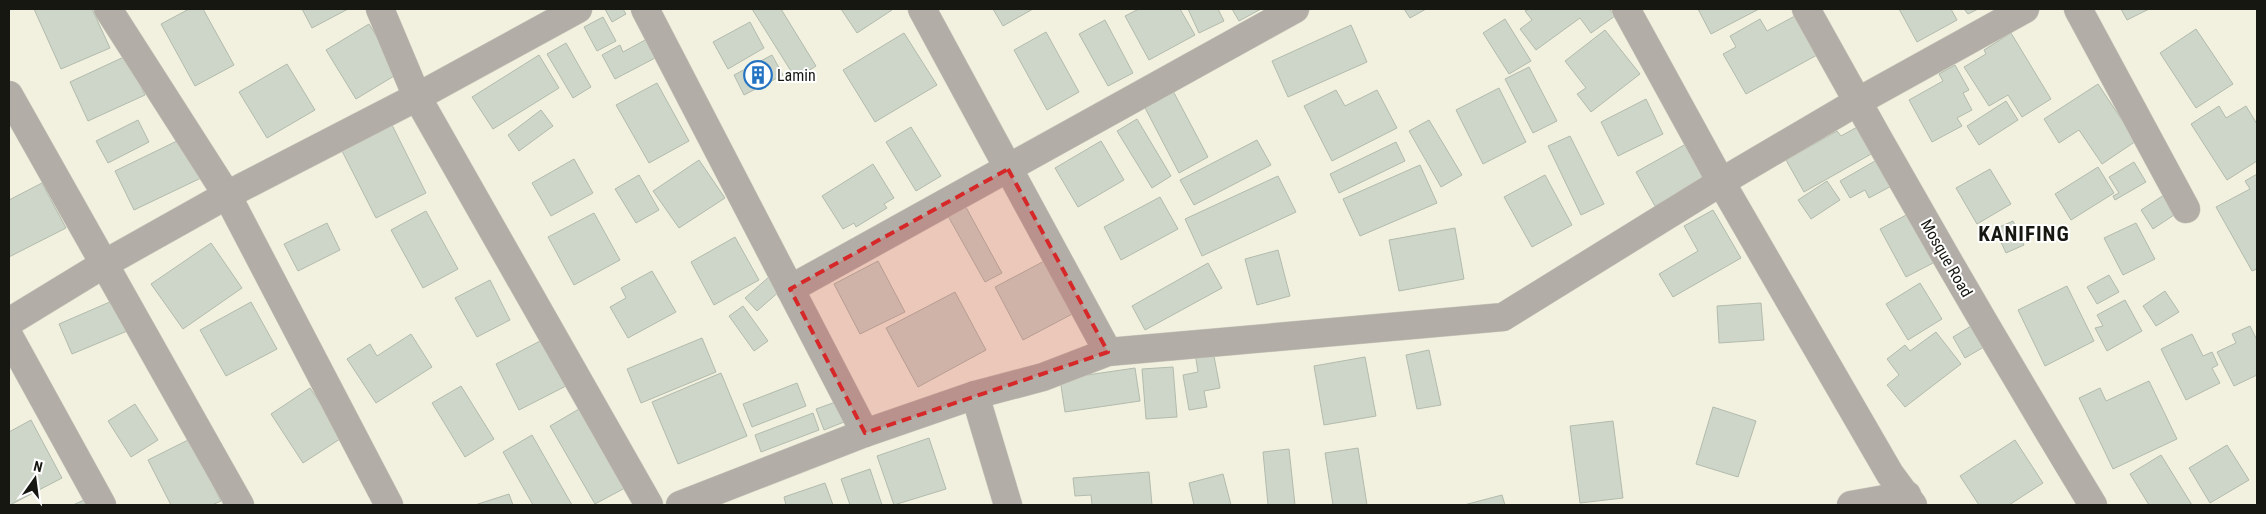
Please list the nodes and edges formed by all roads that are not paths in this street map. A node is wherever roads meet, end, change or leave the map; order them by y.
1 (108, 9) edge
2 (380, 9) edge
3 (578, 9) edge
4 (645, 9) edge
5 (922, 9) edge
6 (1295, 9) edge
7 (1626, 9) edge
8 (1806, 9) edge
9 (2026, 9) edge
10 (2078, 9) edge
11 (9, 95) edge
12 (417, 97) junction
13 (1857, 102) junction
14 (1008, 169) junction
15 (1721, 182) junction
16 (227, 195) junction
17 (2186, 209) dead end
18 (104, 264) junction
19 (790, 289) junction
20 (9, 322) edge
21 (9, 336) edge
22 (1108, 352) junction
23 (975, 395) junction
24 (865, 433) junction
25 (1910, 500) edge
26 (102, 505) edge
27 (240, 505) edge
28 (389, 505) edge
29 (649, 505) edge
30 (680, 505) edge
31 (1008, 505) edge
32 (1851, 505) edge
33 (2093, 505) edge

1 - 16 street
2 - 12 street
3 - 12 street
4 - 19 street
5 - 14 street
6 - 14 street
7 - 15 street
8 - 13 street, Mosque Road
9 - 13 street
10 - 17 street
11 - 18 street
12 - 16 street
12 - 29 street
13 - 15 street
13 - 33 street, Mosque Road
14 - 19 street
14 - 22 street
15 - 22 street
15 - 25 street
16 - 18 street
16 - 28 street
18 - 20 street
18 - 27 street
19 - 24 street
21 - 26 street
22 - 23 street
23 - 24 street
23 - 31 street
24 - 30 street
25 - 32 street

